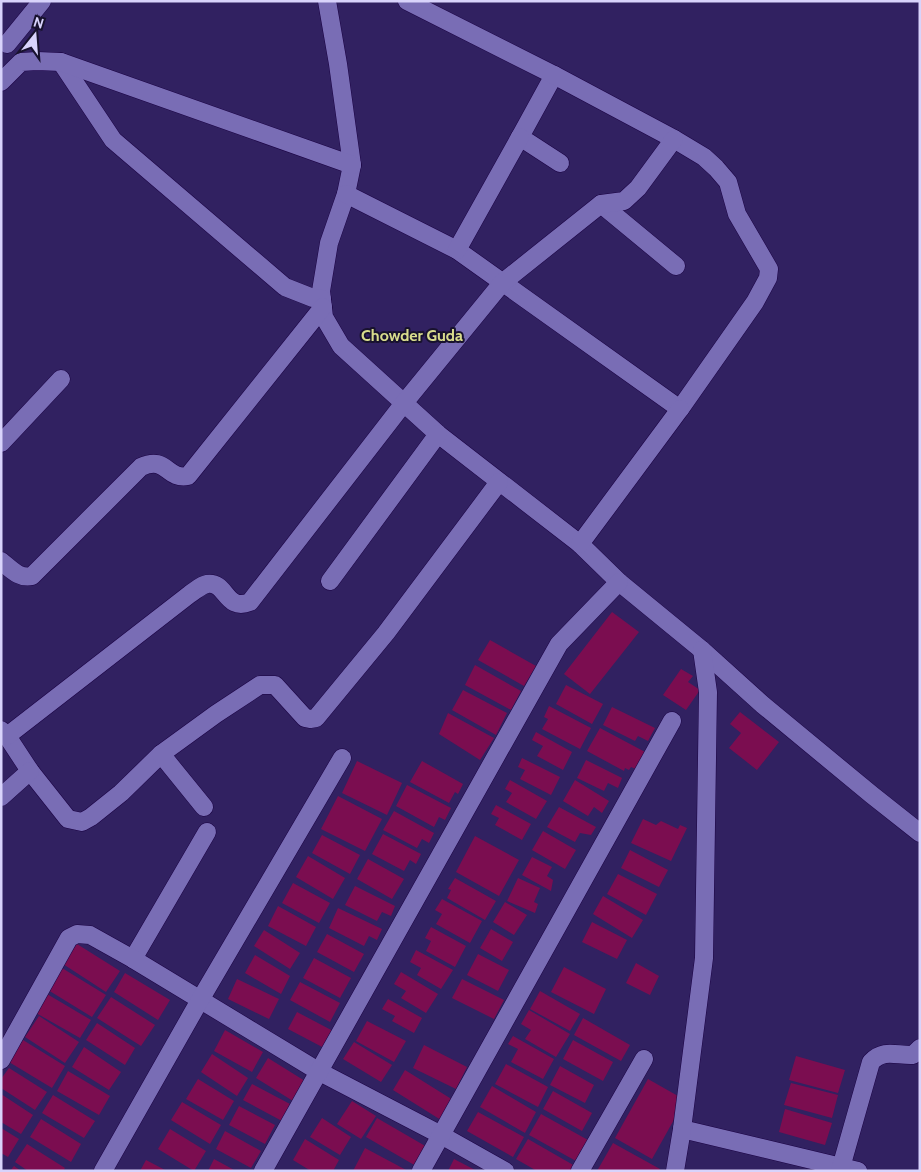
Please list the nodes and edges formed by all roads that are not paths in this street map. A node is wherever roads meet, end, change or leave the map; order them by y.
1 (42, 1) edge
2 (327, 1) edge
3 (407, 1) edge
4 (4, 41) edge
5 (21, 62) junction
6 (61, 62) junction
7 (554, 75) junction
8 (1, 82) edge
9 (520, 137) junction
10 (674, 139) junction
11 (560, 163) dead end
12 (352, 165) junction
13 (346, 194) junction
14 (601, 204) junction
15 (457, 250) junction
16 (676, 266) dead end
17 (502, 283) junction
18 (322, 303) junction
19 (61, 380) dead end
20 (404, 403) junction
21 (680, 409) junction
22 (438, 434) junction
23 (1, 443) edge
24 (499, 482) junction
25 (580, 544) junction
26 (1, 561) edge
27 (330, 581) dead end
28 (619, 582) junction
29 (702, 650) junction
30 (672, 721) dead end
31 (4, 733) edge
32 (161, 754) junction
33 (342, 758) dead end
34 (30, 771) junction
35 (1, 798) edge
36 (204, 807) dead end
37 (207, 832) dead end
38 (920, 833) edge
39 (133, 959) junction
40 (200, 1000) junction
41 (920, 1048) edge
42 (644, 1059) dead end
43 (1, 1060) edge
44 (318, 1071) junction
45 (682, 1129) junction
46 (441, 1135) junction
47 (846, 1169) edge
48 (103, 1171) edge
49 (263, 1171) edge
50 (421, 1171) edge
51 (505, 1171) edge
52 (580, 1171) edge
53 (674, 1171) edge

1 - 4 street
2 - 12 street
3 - 7 street
4 - 5 street
5 - 6 street
5 - 8 street
6 - 12 street
6 - 18 street
7 - 9 street
7 - 10 street
9 - 11 street
9 - 15 street
10 - 14 street
10 - 21 street
12 - 13 street
13 - 15 street
13 - 18 street
14 - 16 street
14 - 17 street
15 - 17 street
17 - 20 street
17 - 21 street
18 - 20 street
18 - 26 street
19 - 23 street
20 - 22 street
20 - 31 street
21 - 25 street
22 - 24 street
22 - 27 street
24 - 25 street
24 - 32 street
25 - 28 street
28 - 29 street
28 - 44 street
29 - 38 street
29 - 45 street
30 - 46 street
31 - 34 street
32 - 34 street
32 - 36 street
33 - 40 street
34 - 35 street
37 - 39 street
39 - 40 street
39 - 43 street
40 - 44 street
40 - 48 street
41 - 47 street
42 - 52 street
44 - 46 street
44 - 49 street
45 - 47 street
45 - 53 street
46 - 50 street
46 - 51 street

